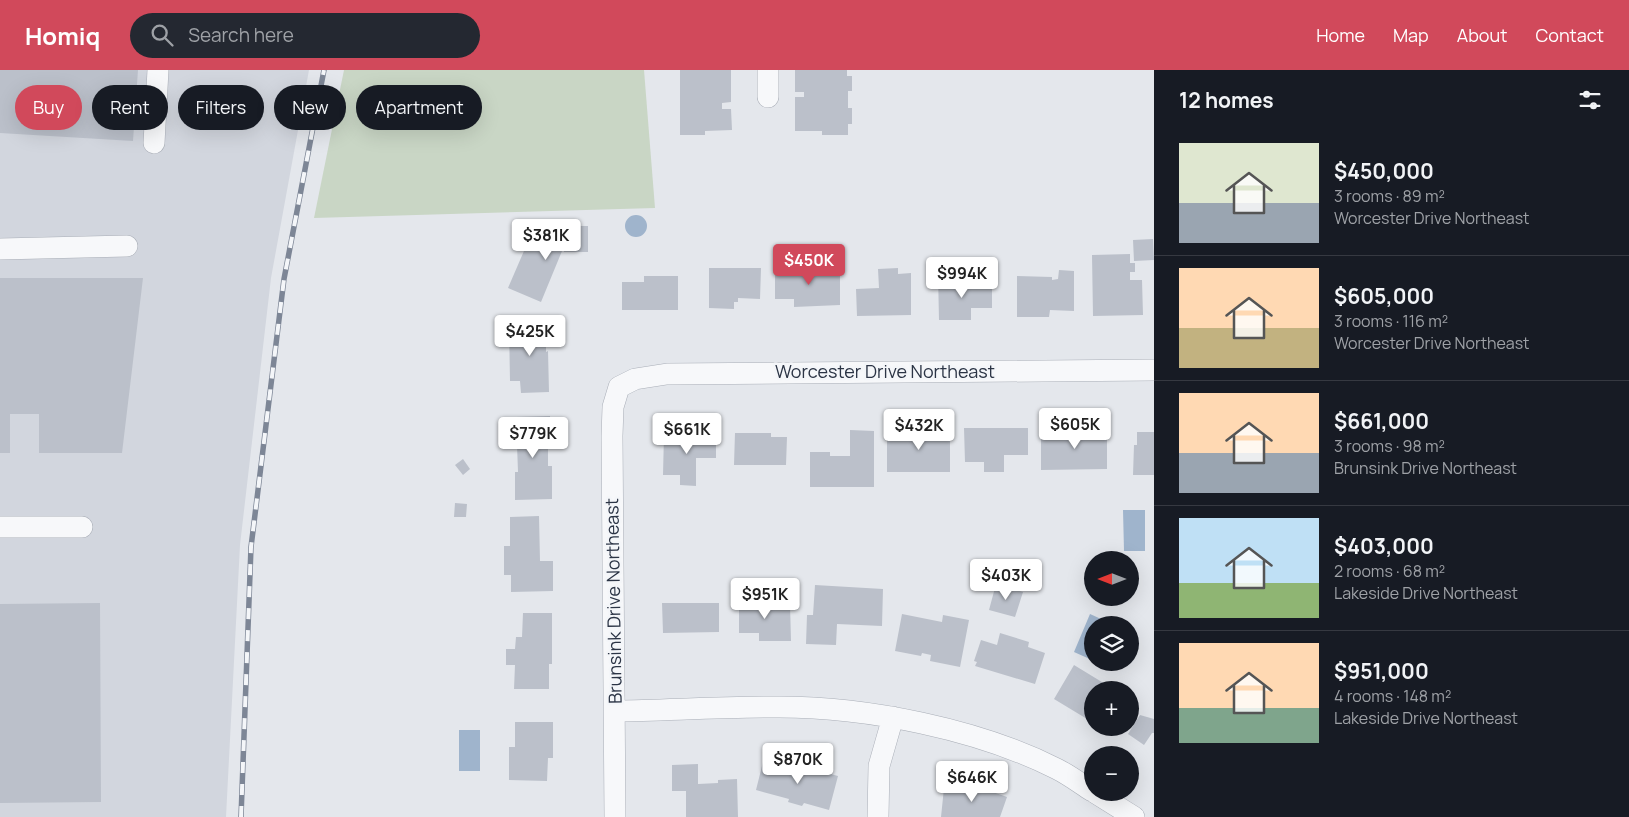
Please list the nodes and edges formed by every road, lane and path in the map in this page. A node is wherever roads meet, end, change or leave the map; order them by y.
1 (158, 70) edge
2 (768, 70) edge
3 (768, 97) dead end
4 (154, 143) dead end
5 (127, 246) dead end
6 (0, 249) edge
7 (1154, 370) edge
8 (619, 387) joint
9 (0, 527) edge
10 (82, 528) dead end
11 (616, 711) junction
12 (893, 717) junction
13 (1084, 786) edge
14 (1108, 801) edge
15 (615, 817) edge
16 (878, 817) edge
17 (1134, 817) edge

1 - 4 street
2 - 3 street
5 - 6 street
7 - 8 street, Worcester Drive Northeast
8 - 11 street, Brunsink Drive Northeast
9 - 10 street
11 - 12 street
11 - 15 street, Brunsink Drive Northeast
12 - 13 street
12 - 16 street
14 - 17 street

